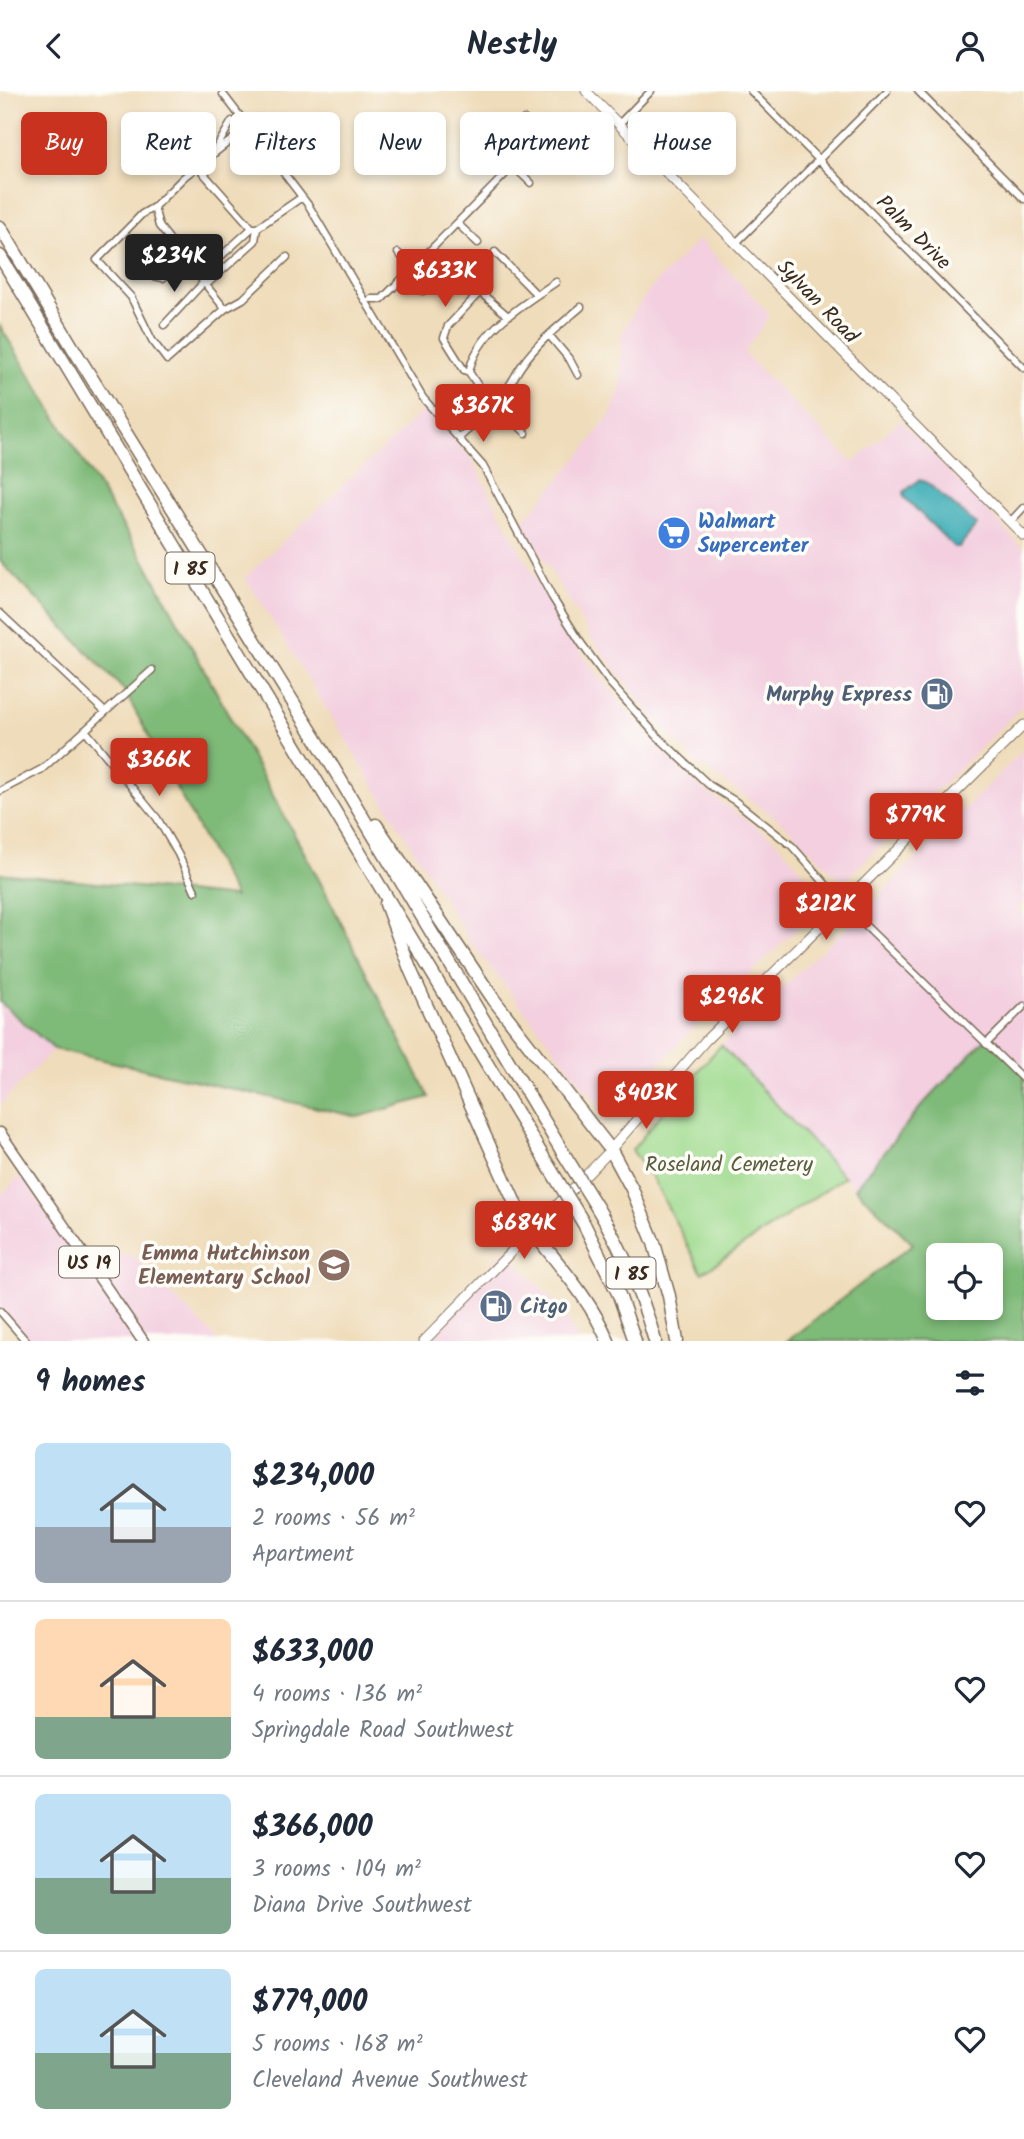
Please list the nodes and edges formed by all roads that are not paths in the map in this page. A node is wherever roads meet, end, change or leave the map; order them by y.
1 (586, 91) edge
2 (651, 91) edge
3 (751, 91) edge
4 (887, 91) edge
5 (918, 91) edge
6 (223, 94) dead end
7 (237, 112) edge
8 (230, 124) edge
9 (619, 124) junction
10 (216, 149) edge
11 (818, 160) junction
12 (188, 175) edge
13 (205, 175) edge
14 (285, 175) edge
15 (504, 175) edge
16 (523, 175) edge
17 (531, 183) dead end
18 (302, 197) junction
19 (1024, 199) edge
20 (154, 207) junction
21 (458, 224) junction
22 (0, 227) edge
23 (255, 228) junction
24 (170, 241) junction
25 (478, 243) dead end
26 (736, 243) junction
27 (495, 251) dead end
28 (398, 253) dead end
29 (0, 256) edge
30 (287, 257) dead end
31 (184, 259) junction
32 (413, 267) junction
33 (406, 274) junction
34 (203, 281) junction
35 (556, 282) dead end
36 (423, 291) dead end
37 (537, 295) junction
38 (369, 300) junction
39 (581, 307) dead end
40 (225, 309) junction
41 (508, 316) junction
42 (164, 325) dead end
43 (549, 335) junction
44 (1024, 368) edge
45 (469, 372) junction
46 (578, 375) dead end
47 (500, 397) junction
48 (490, 398) junction
49 (501, 409) junction
50 (489, 410) junction
51 (526, 433) dead end
52 (459, 438) junction
53 (1024, 507) edge
54 (1010, 522) junction
55 (1024, 536) edge
56 (0, 613) edge
57 (152, 670) dead end
58 (105, 712) junction
59 (1024, 725) edge
60 (85, 730) junction
61 (319, 744) junction
62 (0, 791) edge
63 (378, 881) junction
64 (195, 891) dead end
65 (843, 904) junction
66 (1024, 1006) edge
67 (986, 1044) junction
68 (1024, 1080) edge
69 (0, 1133) edge
70 (611, 1150) junction
71 (532, 1231) junction
72 (0, 1311) edge
73 (26, 1341) edge
74 (143, 1341) edge
75 (424, 1341) edge
76 (608, 1341) edge
77 (635, 1341) edge
78 (655, 1341) edge
79 (677, 1341) edge

1 - 9 main road, Sylvan Road
2 - 9 street
3 - 11 street, Palm Drive
4 - 11 street
5 - 19 street
6 - 7 street
8 - 10 street
9 - 26 main road, Sylvan Road
11 - 26 street
11 - 44 street, Palm Drive
12 - 20 street
13 - 23 street
14 - 18 street
15 - 21 street
16 - 17 street
18 - 23 street
18 - 38 street
20 - 24 street
20 - 40 street
21 - 25 street
21 - 32 street
22 - 61 highway, I 85
23 - 34 street
23 - 34 street
24 - 31 street
24 - 31 street
26 - 54 main road, Sylvan Road
27 - 37 street
28 - 32 street
29 - 63 highway, I 85
30 - 40 street
31 - 34 street
32 - 33 street
33 - 36 street
33 - 38 street
34 - 40 street
34 - 42 street
35 - 37 street
37 - 41 street
38 - 52 street
39 - 43 street
41 - 45 street
41 - 45 street
43 - 46 street
43 - 47 street
45 - 48 street
47 - 48 street
47 - 49 street
48 - 50 street
49 - 50 street
49 - 51 street
50 - 52 street
52 - 65 street
53 - 54 street
54 - 55 main road, Sylvan Road
56 - 58 street
57 - 58 street
58 - 60 street
59 - 65 main road
60 - 62 street
60 - 64 street
61 - 70 highway
61 - 78 highway, I 85, bridge
63 - 71 highway
63 - 77 highway, I 85, bridge
65 - 67 street
65 - 70 main road
66 - 67 street
67 - 68 street
69 - 74 main road, US 19
70 - 71 main road
70 - 79 highway
71 - 75 main road
71 - 76 highway
72 - 73 street

